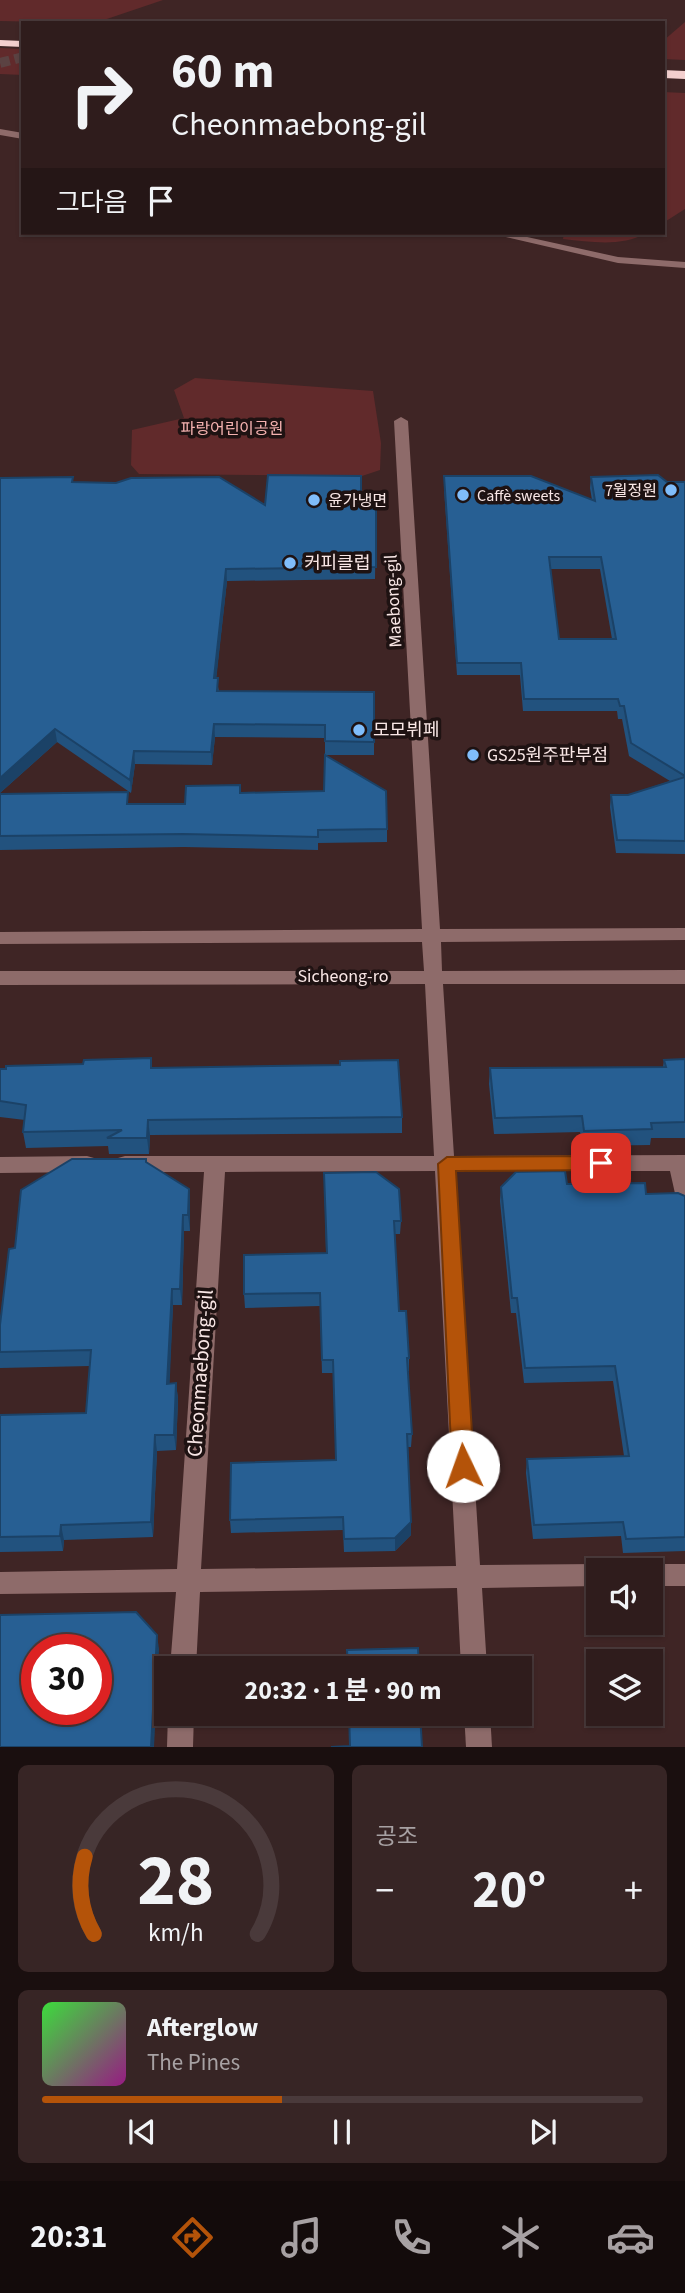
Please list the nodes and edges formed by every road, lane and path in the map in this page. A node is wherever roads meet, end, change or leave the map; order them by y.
1 (0, 43) edge
2 (21, 44) edge
3 (0, 53) edge
4 (21, 54) edge
5 (665, 74) edge
6 (685, 75) edge
7 (665, 85) edge
8 (685, 86) edge
9 (0, 132) edge
10 (21, 136) edge
11 (504, 235) edge
12 (685, 265) edge
13 (401, 421) dead end
14 (685, 934) edge
15 (429, 935) junction
16 (0, 938) edge
17 (432, 975) junction
18 (685, 977) edge
19 (0, 978) edge
20 (215, 1163) junction
21 (682, 1163) edge
22 (447, 1164) junction
23 (0, 1165) edge
24 (685, 1201) edge
25 (469, 1575) junction
26 (586, 1575) edge
27 (663, 1575) edge
28 (685, 1575) edge
29 (186, 1582) junction
30 (0, 1583) edge
31 (183, 1656) edge
32 (473, 1656) edge
33 (181, 1726) edge
34 (478, 1726) edge
35 (180, 1747) edge
36 (479, 1747) edge

1 - 2 highway
3 - 4 highway
5 - 6 highway
7 - 8 highway
9 - 10 street
11 - 12 street
13 - 15 street, Maebong-gil
14 - 15 street
15 - 16 street
15 - 17 street, Maebong-gil
17 - 18 street, Sicheong-ro
17 - 19 street, Sicheong-ro
17 - 22 street, Maebong-gil
20 - 22 street
20 - 23 street
20 - 29 street, Cheonmaebong-gil
21 - 22 street
21 - 24 street
22 - 25 street
25 - 26 street
25 - 29 street
25 - 32 street
27 - 28 street
29 - 30 street
29 - 31 street, Cheonmaebong-gil
33 - 35 street
34 - 36 street

